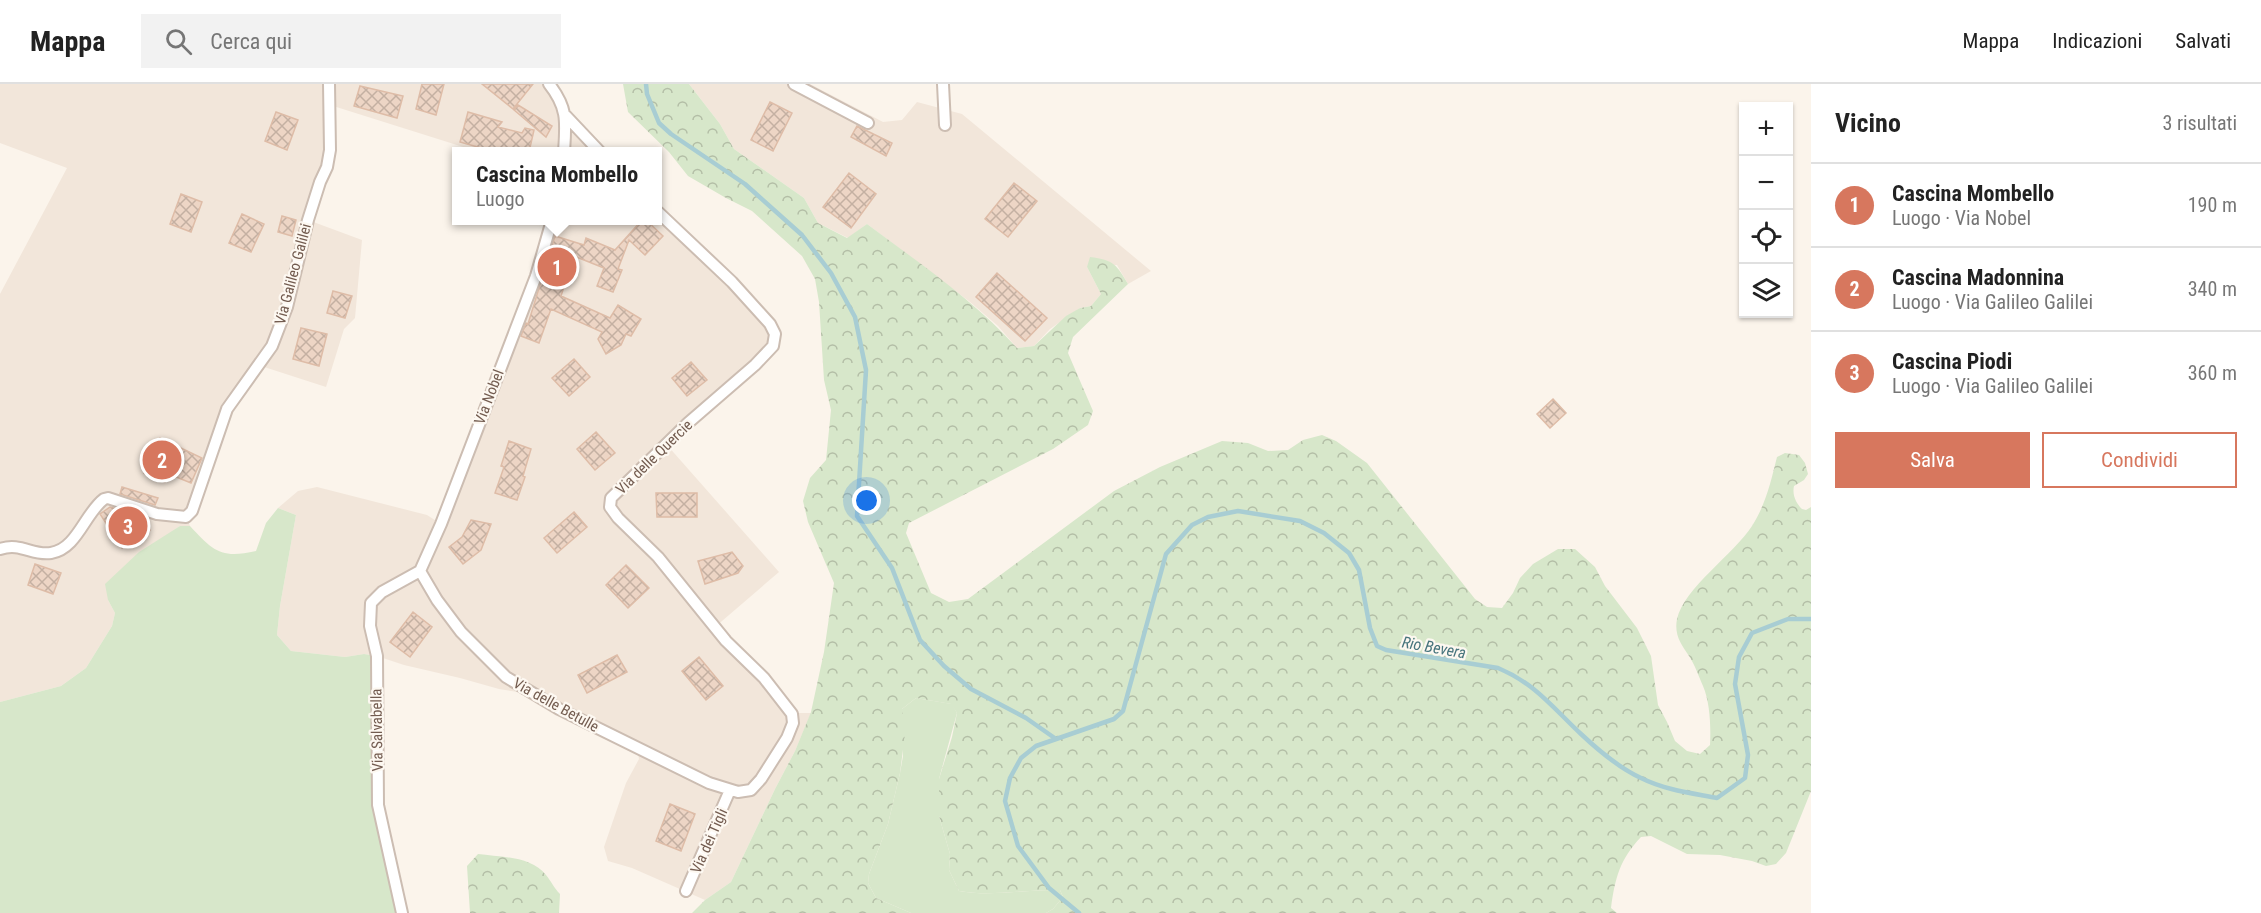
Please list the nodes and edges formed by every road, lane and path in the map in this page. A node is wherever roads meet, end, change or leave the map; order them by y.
1 (329, 84) edge
2 (549, 84) edge
3 (794, 84) edge
4 (943, 84) edge
5 (566, 116) junction
6 (868, 123) dead end
7 (945, 125) dead end
8 (564, 147) edge
9 (595, 147) edge
10 (662, 217) edge
11 (551, 225) edge
12 (0, 549) edge
13 (420, 571) junction
14 (730, 790) junction
15 (686, 891) dead end
16 (402, 913) edge

1 - 12 street, Via Galileo Galilei
2 - 5 street
3 - 6 street
4 - 7 street
5 - 8 street
5 - 9 street
10 - 14 street, Via delle Quercie
11 - 13 street, Via Nobel
13 - 14 street, Via delle Betulle
13 - 16 street, Via Salvabella
14 - 15 street, Via dei Tigli

